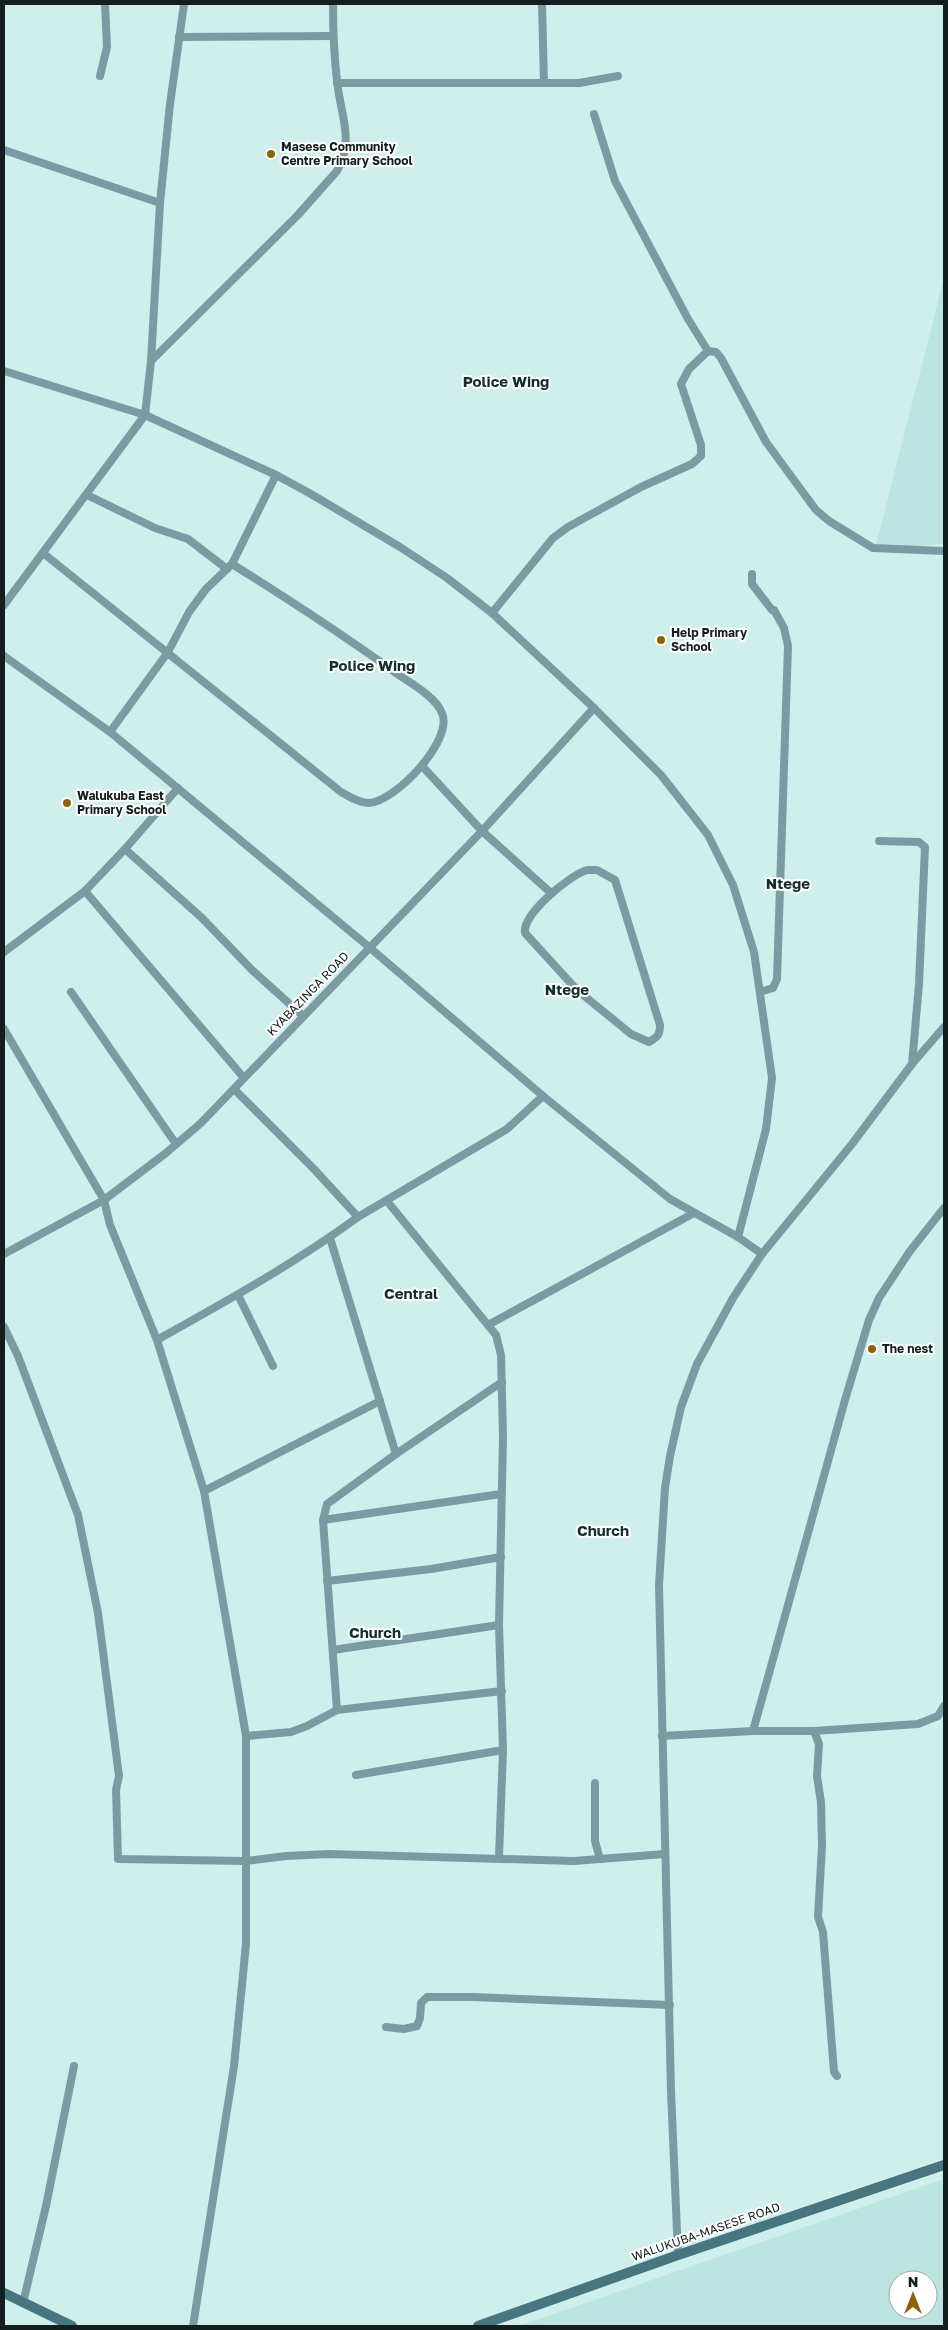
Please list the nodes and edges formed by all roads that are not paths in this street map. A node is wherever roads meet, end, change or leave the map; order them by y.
1 (105, 4) edge
2 (184, 4) edge
3 (333, 4) edge
4 (542, 4) edge
5 (333, 36) junction
6 (179, 37) junction
7 (100, 76) dead end
8 (618, 76) dead end
9 (337, 83) junction
10 (544, 83) junction
11 (594, 114) dead end
12 (4, 150) edge
13 (160, 203) junction
14 (708, 351) junction
15 (151, 361) junction
16 (4, 371) edge
17 (145, 415) junction
18 (276, 476) junction
19 (87, 494) junction
20 (944, 551) edge
21 (43, 553) junction
22 (229, 567) junction
23 (752, 574) dead end
24 (4, 605) edge
25 (492, 613) junction
26 (168, 652) junction
27 (4, 656) edge
28 (594, 708) junction
29 (110, 732) junction
30 (422, 766) junction
31 (178, 788) junction
32 (482, 830) junction
33 (879, 841) dead end
34 (125, 849) junction
35 (84, 891) junction
36 (551, 893) junction
37 (369, 947) junction
38 (4, 952) edge
39 (71, 992) dead end
40 (760, 992) junction
41 (303, 1016) junction
42 (944, 1027) edge
43 (4, 1029) edge
44 (912, 1064) junction
45 (244, 1078) junction
46 (235, 1090) junction
47 (543, 1096) junction
48 (176, 1144) junction
49 (104, 1200) junction
50 (387, 1201) junction
51 (944, 1208) edge
52 (694, 1213) junction
53 (358, 1217) junction
54 (738, 1237) junction
55 (330, 1238) junction
56 (4, 1254) edge
57 (762, 1254) junction
58 (238, 1295) junction
59 (488, 1325) junction
60 (4, 1327) edge
61 (157, 1340) junction
62 (273, 1366) dead end
63 (502, 1382) junction
64 (380, 1401) junction
65 (396, 1454) junction
66 (204, 1491) junction
67 (501, 1494) junction
68 (323, 1520) junction
69 (501, 1557) junction
70 (327, 1581) junction
71 (499, 1625) junction
72 (334, 1650) junction
73 (502, 1691) junction
74 (944, 1706) edge
75 (337, 1710) junction
76 (753, 1731) junction
77 (814, 1731) junction
78 (246, 1736) junction
79 (662, 1736) junction
80 (503, 1750) junction
81 (356, 1774) dead end
82 (595, 1783) dead end
83 (665, 1854) junction
84 (499, 1857) junction
85 (600, 1859) junction
86 (246, 1861) junction
87 (670, 2005) junction
88 (386, 2027) dead end
89 (74, 2066) dead end
90 (837, 2076) dead end
91 (944, 2165) edge
92 (678, 2255) junction
93 (4, 2293) edge
94 (23, 2303) junction
95 (72, 2326) edge
96 (193, 2326) edge
97 (478, 2326) edge

1 - 7 street
2 - 6 street
3 - 5 street
4 - 10 street
5 - 6 street
5 - 9 street
6 - 13 street
8 - 10 street
9 - 10 street
9 - 15 street
11 - 14 street
12 - 13 street
13 - 15 street
14 - 20 street
14 - 25 street
15 - 17 street
16 - 17 street
17 - 18 street
17 - 19 street
18 - 22 street
18 - 25 street
19 - 21 street
19 - 22 street
21 - 24 street
21 - 26 street
22 - 26 street
22 - 30 street
23 - 40 street
25 - 28 street
26 - 29 street
26 - 30 street
27 - 29 street
28 - 32 street, KYABAZINGA ROAD
28 - 40 street
29 - 31 street
30 - 32 street
31 - 34 street
31 - 37 street
32 - 36 street
32 - 37 street, KYABAZINGA ROAD
33 - 44 street
34 - 35 street
34 - 41 street
35 - 38 street
35 - 45 street
36 - 36 street
37 - 41 street, KYABAZINGA ROAD
37 - 47 street
39 - 48 street
40 - 54 street
41 - 45 street, KYABAZINGA ROAD
42 - 44 street
43 - 49 street
44 - 57 street
45 - 46 street, KYABAZINGA ROAD
46 - 48 street, KYABAZINGA ROAD
46 - 53 street
47 - 50 street
47 - 52 street
48 - 49 street, KYABAZINGA ROAD
49 - 56 street, KYABAZINGA ROAD
49 - 61 street
50 - 53 street
50 - 59 street
51 - 76 street
52 - 54 street
52 - 59 street
53 - 55 street
54 - 57 street
55 - 58 street
55 - 64 street
57 - 79 street
58 - 61 street
58 - 62 street
59 - 63 street
60 - 86 street
61 - 66 street
63 - 65 street
63 - 67 street
64 - 65 street
64 - 66 street
65 - 68 street
66 - 78 street
67 - 68 street
67 - 69 street
68 - 70 street
69 - 70 street
69 - 71 street
70 - 72 street
71 - 72 street
71 - 73 street
72 - 75 street
73 - 75 street
73 - 80 street
74 - 77 street
75 - 78 street
76 - 77 street
76 - 79 street
77 - 90 street
78 - 86 street
79 - 83 street
80 - 81 street
80 - 84 street
82 - 85 street
83 - 85 street
83 - 87 street
84 - 85 street
84 - 86 street
86 - 96 street
87 - 88 street
87 - 92 street
89 - 94 street
91 - 92 street, WALUKUBA-MASESE ROAD
92 - 97 street, WALUKUBA-MASESE ROAD
93 - 94 street
94 - 95 street

